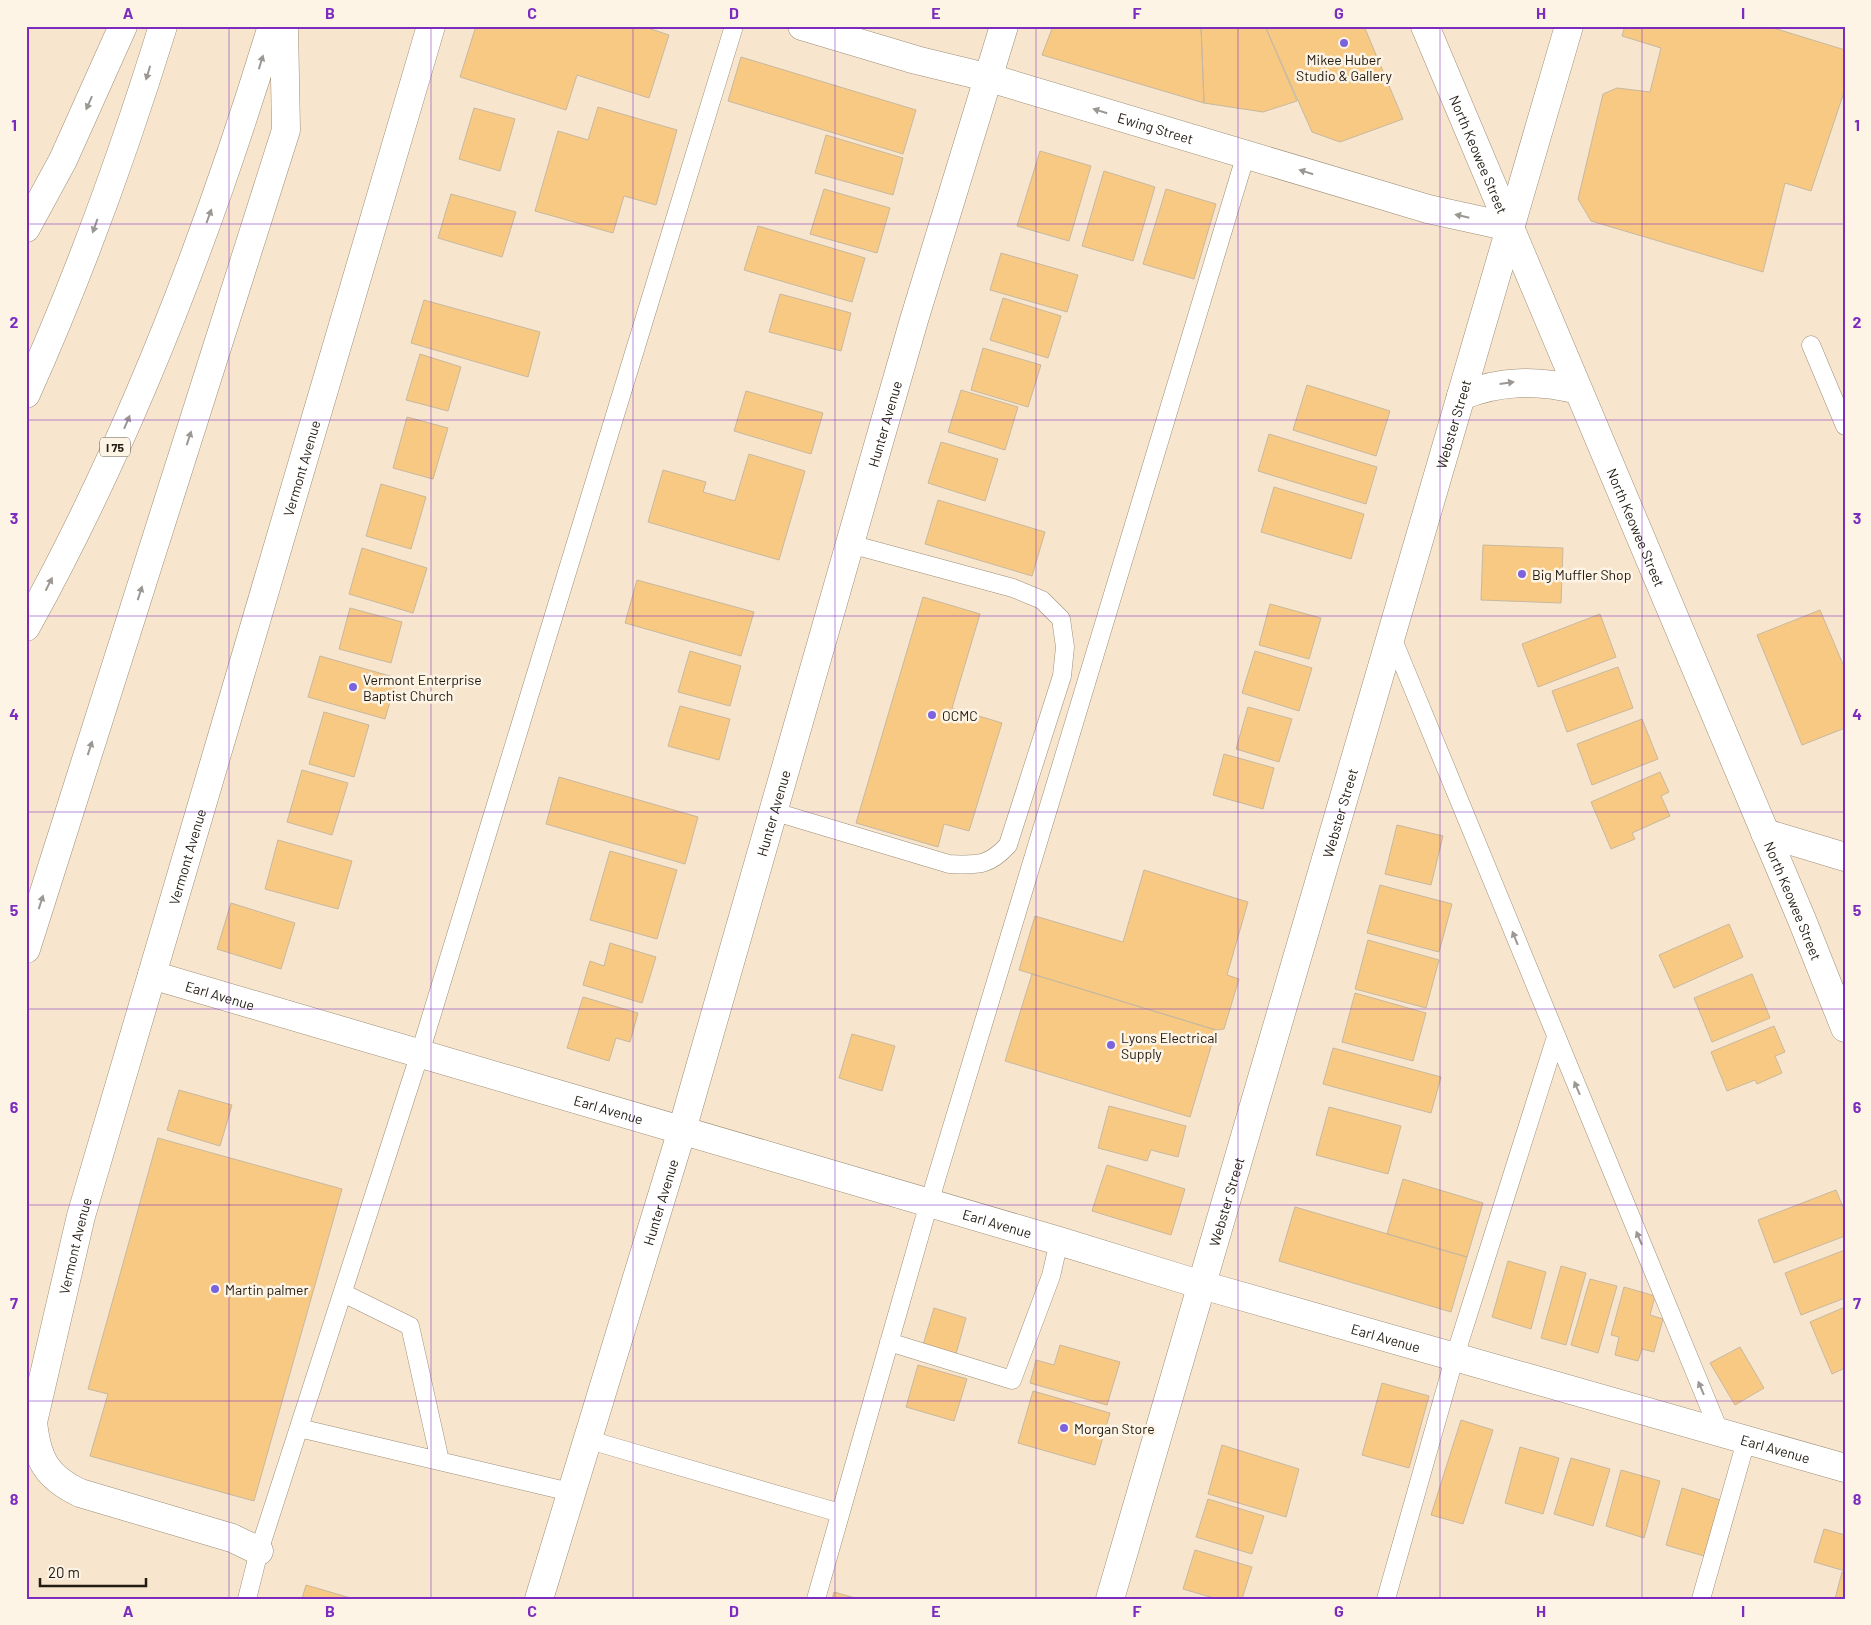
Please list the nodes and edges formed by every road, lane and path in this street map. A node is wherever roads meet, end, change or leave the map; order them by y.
1 (122, 26) edge
2 (163, 26) edge
3 (272, 26) edge
4 (284, 26) edge
5 (431, 26) edge
6 (734, 26) edge
7 (802, 26) edge
8 (1004, 26) edge
9 (1425, 26) edge
10 (1569, 26) edge
11 (990, 78) junction
12 (1246, 154) junction
13 (1510, 227) junction
14 (26, 228) edge
15 (1811, 345) dead end
16 (1578, 390) junction
17 (26, 394) edge
18 (1460, 396) junction
19 (1845, 426) edge
20 (850, 544) junction
21 (26, 627) edge
22 (1391, 635) junction
23 (772, 811) junction
24 (1765, 833) junction
25 (1845, 857) edge
26 (26, 949) edge
27 (152, 975) junction
28 (1845, 1028) edge
29 (1556, 1037) junction
30 (420, 1053) junction
31 (682, 1130) junction
32 (929, 1203) junction
33 (1059, 1240) junction
34 (1202, 1285) junction
35 (343, 1293) junction
36 (889, 1342) junction
37 (1455, 1356) junction
38 (299, 1428) junction
39 (1720, 1433) junction
40 (586, 1439) junction
41 (1746, 1441) junction
42 (440, 1461) junction
43 (1844, 1467) edge
44 (570, 1492) junction
45 (840, 1513) junction
46 (259, 1551) junction
47 (247, 1599) edge
48 (539, 1599) edge
49 (816, 1599) edge
50 (1110, 1599) edge
51 (1387, 1599) edge
52 (1702, 1599) edge

1 -> 14 main road
2 -> 17 main road
21 -> 3 main road, I 75
26 -> 4 main road
5 - 27 main road, Vermont Avenue
6 - 30 lane
7 - 11 main road, Ewing Street
8 - 11 main road, Hunter Avenue
9 - 13 main road, North Keowee Street
10 - 13 main road, Webster Street
12 -> 11 main road, Ewing Street
11 - 20 main road, Hunter Avenue
13 -> 12 main road, Ewing Street
12 - 32 lane
13 - 16 main road, North Keowee Street
13 - 18 main road, Webster Street
15 - 19 lane
18 -> 16 main road
16 - 24 main road, North Keowee Street
18 - 22 main road, Webster Street
20 - 23 main road, Hunter Avenue
20 - 23 lane
29 -> 22 lane
22 - 34 main road, Webster Street
23 - 31 main road, Hunter Avenue
24 - 25 main road
24 - 28 main road, North Keowee Street
27 - 30 main road, Earl Avenue
27 - 46 main road, Vermont Avenue
29 - 37 lane
39 -> 29 lane
30 - 31 main road, Earl Avenue
30 - 35 lane
31 - 32 main road, Earl Avenue
31 - 40 main road, Hunter Avenue
32 - 33 main road, Earl Avenue
32 - 36 lane
33 - 34 main road, Earl Avenue
33 - 36 lane
34 - 37 main road, Earl Avenue
34 - 50 main road, Webster Street
35 - 38 lane
35 - 42 lane
36 - 45 lane
37 - 39 main road, Earl Avenue
37 - 51 lane
38 - 42 lane
38 - 46 lane
39 - 41 main road, Earl Avenue
40 - 44 main road, Hunter Avenue
40 - 45 lane
41 - 43 main road, Earl Avenue
41 - 52 lane
42 - 44 lane
44 - 48 main road, Hunter Avenue
45 - 49 lane
46 - 47 lane

